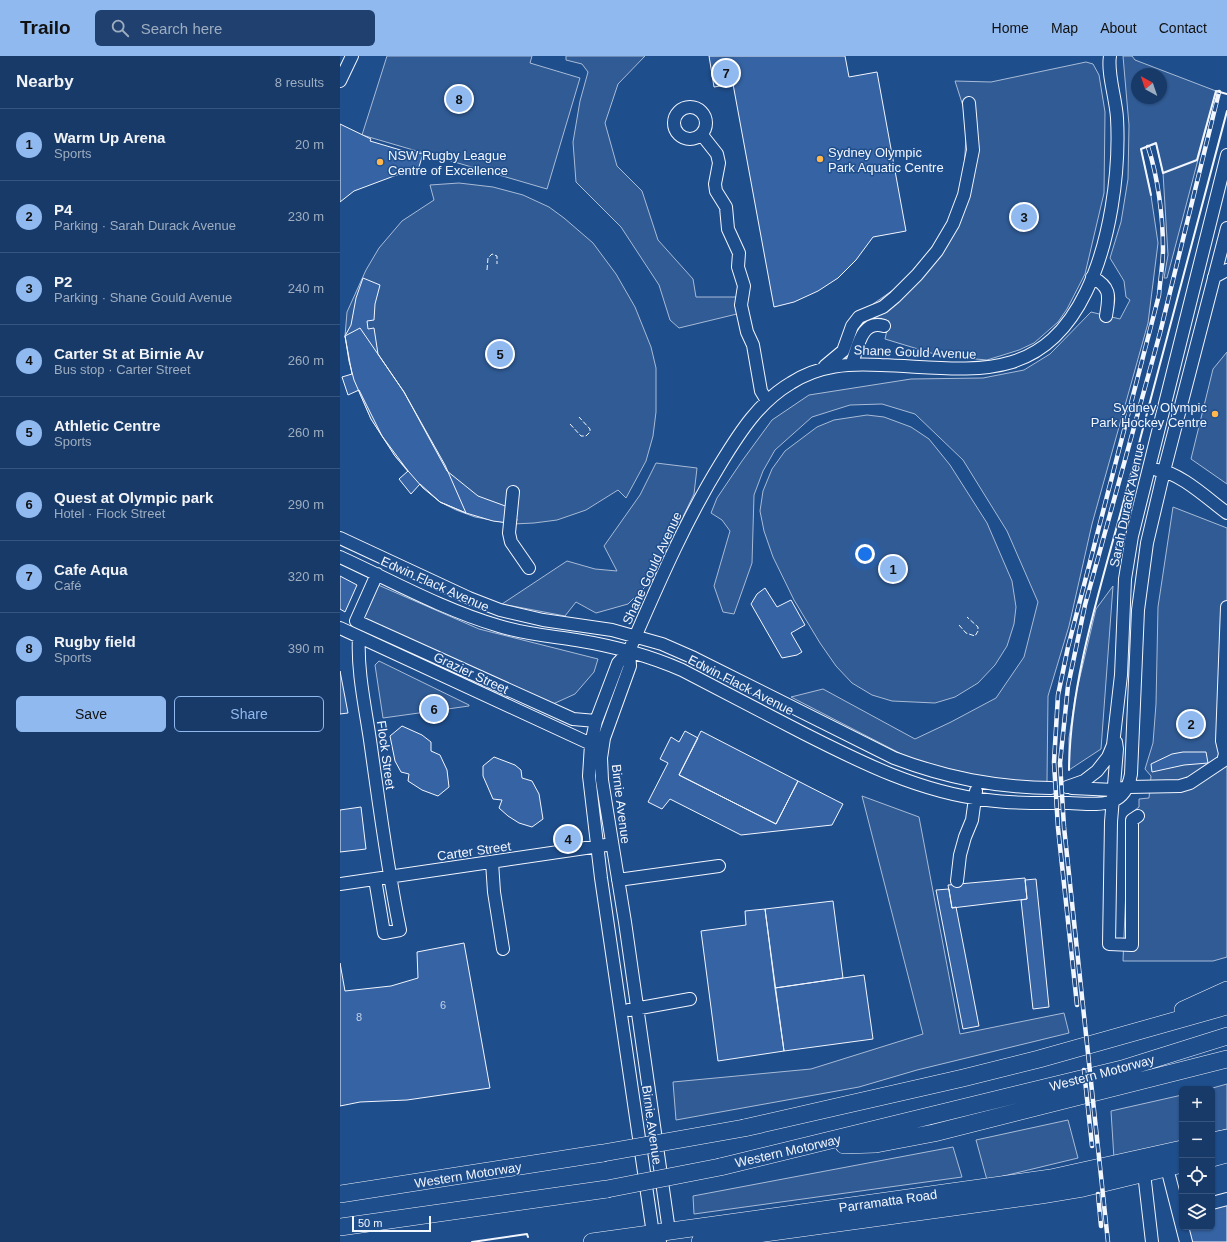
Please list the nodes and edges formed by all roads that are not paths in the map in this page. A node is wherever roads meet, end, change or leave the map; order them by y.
1 (352, 56) edge
2 (1110, 56) edge
3 (340, 81) edge
4 (969, 104) dead end
5 (702, 135) dead end
6 (1227, 155) edge
7 (1227, 228) edge
8 (1205, 248) junction
9 (1221, 252) junction
10 (1227, 270) edge
11 (1092, 277) junction
12 (1214, 277) junction
13 (1106, 316) dead end
14 (884, 326) dead end
15 (846, 346) junction
16 (852, 364) junction
17 (822, 368) junction
18 (767, 401) junction
19 (1148, 469) junction
20 (1164, 471) junction
21 (513, 492) dead end
22 (1227, 513) edge
23 (340, 538) edge
24 (340, 557) edge
25 (529, 568) dead end
26 (377, 574) junction
27 (1227, 607) edge
28 (340, 628) edge
29 (359, 636) junction
30 (635, 637) junction
31 (629, 651) junction
32 (596, 722) junction
33 (1115, 737) junction
34 (596, 739) junction
35 (977, 782) junction
36 (1128, 787) junction
37 (1050, 788) dead end
38 (1114, 795) junction
39 (975, 798) junction
40 (1138, 816) dead end
41 (611, 844) junction
42 (598, 846) junction
43 (492, 862) junction
44 (719, 866) dead end
45 (389, 877) junction
46 (375, 880) junction
47 (618, 880) junction
48 (957, 881) dead end
49 (340, 884) edge
50 (503, 949) dead end
51 (1226, 995) edge
52 (690, 999) dead end
53 (636, 1008) junction
54 (621, 1011) junction
55 (1227, 1036) edge
56 (1227, 1046) edge
57 (1227, 1059) edge
58 (1124, 1085) junction
59 (1227, 1138) edge
60 (1215, 1140) edge
61 (810, 1146) junction
62 (1179, 1150) edge
63 (1227, 1154) edge
64 (1215, 1157) edge
65 (1174, 1166) edge
66 (1144, 1173) junction
67 (340, 1194) edge
68 (1227, 1199) edge
69 (1215, 1202) edge
70 (1179, 1204) edge
71 (428, 1214) junction
72 (340, 1227) edge
73 (1184, 1230) edge
74 (340, 1235) edge
75 (660, 1235) edge
76 (592, 1242) edge
77 (700, 1242) edge
78 (1152, 1242) edge
79 (1186, 1242) edge

1 - 3 street
2 - 11 street, Shane Gould Avenue
4 - 15 street
5 - 18 street
6 - 8 street, Sarah Durack Avenue
7 - 9 street
8 - 9 street
8 - 19 street, Sarah Durack Avenue
9 - 12 street
10 - 12 street
11 - 13 street
11 - 16 street, Shane Gould Avenue
12 - 20 street
14 - 16 street
15 - 16 street
15 - 17 street
16 - 17 street, Shane Gould Avenue
17 - 18 street, Shane Gould Avenue
18 - 30 street, Shane Gould Avenue
19 - 20 street
19 - 33 street, Sarah Durack Avenue
20 - 22 street
20 - 36 street
21 - 25 street
23 - 30 street, Edwin Flack Avenue
24 - 26 street, Edwin Flack Avenue
26 - 31 street, Edwin Flack Avenue
26 - 32 street
27 - 36 street
28 - 29 street, Grazier Street
29 - 34 street, Grazier Street
29 - 45 street, Flock Street
30 - 31 street, Shane Gould Avenue
30 - 35 street, Edwin Flack Avenue
31 - 32 street, Birnie Avenue
31 - 34 street, Birnie Avenue
31 - 39 street, Edwin Flack Avenue
32 - 34 street, Birnie Avenue
33 - 38 street
33 - 38 street, Sarah Durack Avenue
34 - 41 street, Birnie Avenue
34 - 42 street, Birnie Avenue
35 - 37 street, Edwin Flack Avenue
35 - 39 street
36 - 38 street
38 - 39 street, Edwin Flack Avenue
38 - 40 street
39 - 48 street
41 - 42 street, Carter Street
41 - 47 street, Birnie Avenue
42 - 43 street, Carter Street
42 - 54 street, Birnie Avenue
43 - 45 street, Carter Street
43 - 50 street
44 - 47 street
45 - 46 street, Carter Street
45 - 46 street, Flock Street
46 - 49 street, Carter Street
47 - 53 street, Birnie Avenue
51 - 67 highway, Western Motorway, bridge
52 - 53 street
53 - 54 street
53 - 75 street, Birnie Avenue
54 - 75 street, Birnie Avenue
55 - 61 highway, Western Motorway
56 - 58 highway
57 - 58 highway
58 - 61 highway
59 - 60 highway
61 - 71 highway, Western Motorway, bridge
62 - 75 highway, Parramatta Road
63 - 64 highway
65 - 66 highway, Parramatta Road
65 - 70 street
66 - 77 highway, Parramatta Road
66 - 78 street
68 - 69 street
71 - 72 highway, Western Motorway
71 - 74 street
73 - 79 street
75 - 76 highway, Parramatta Road

